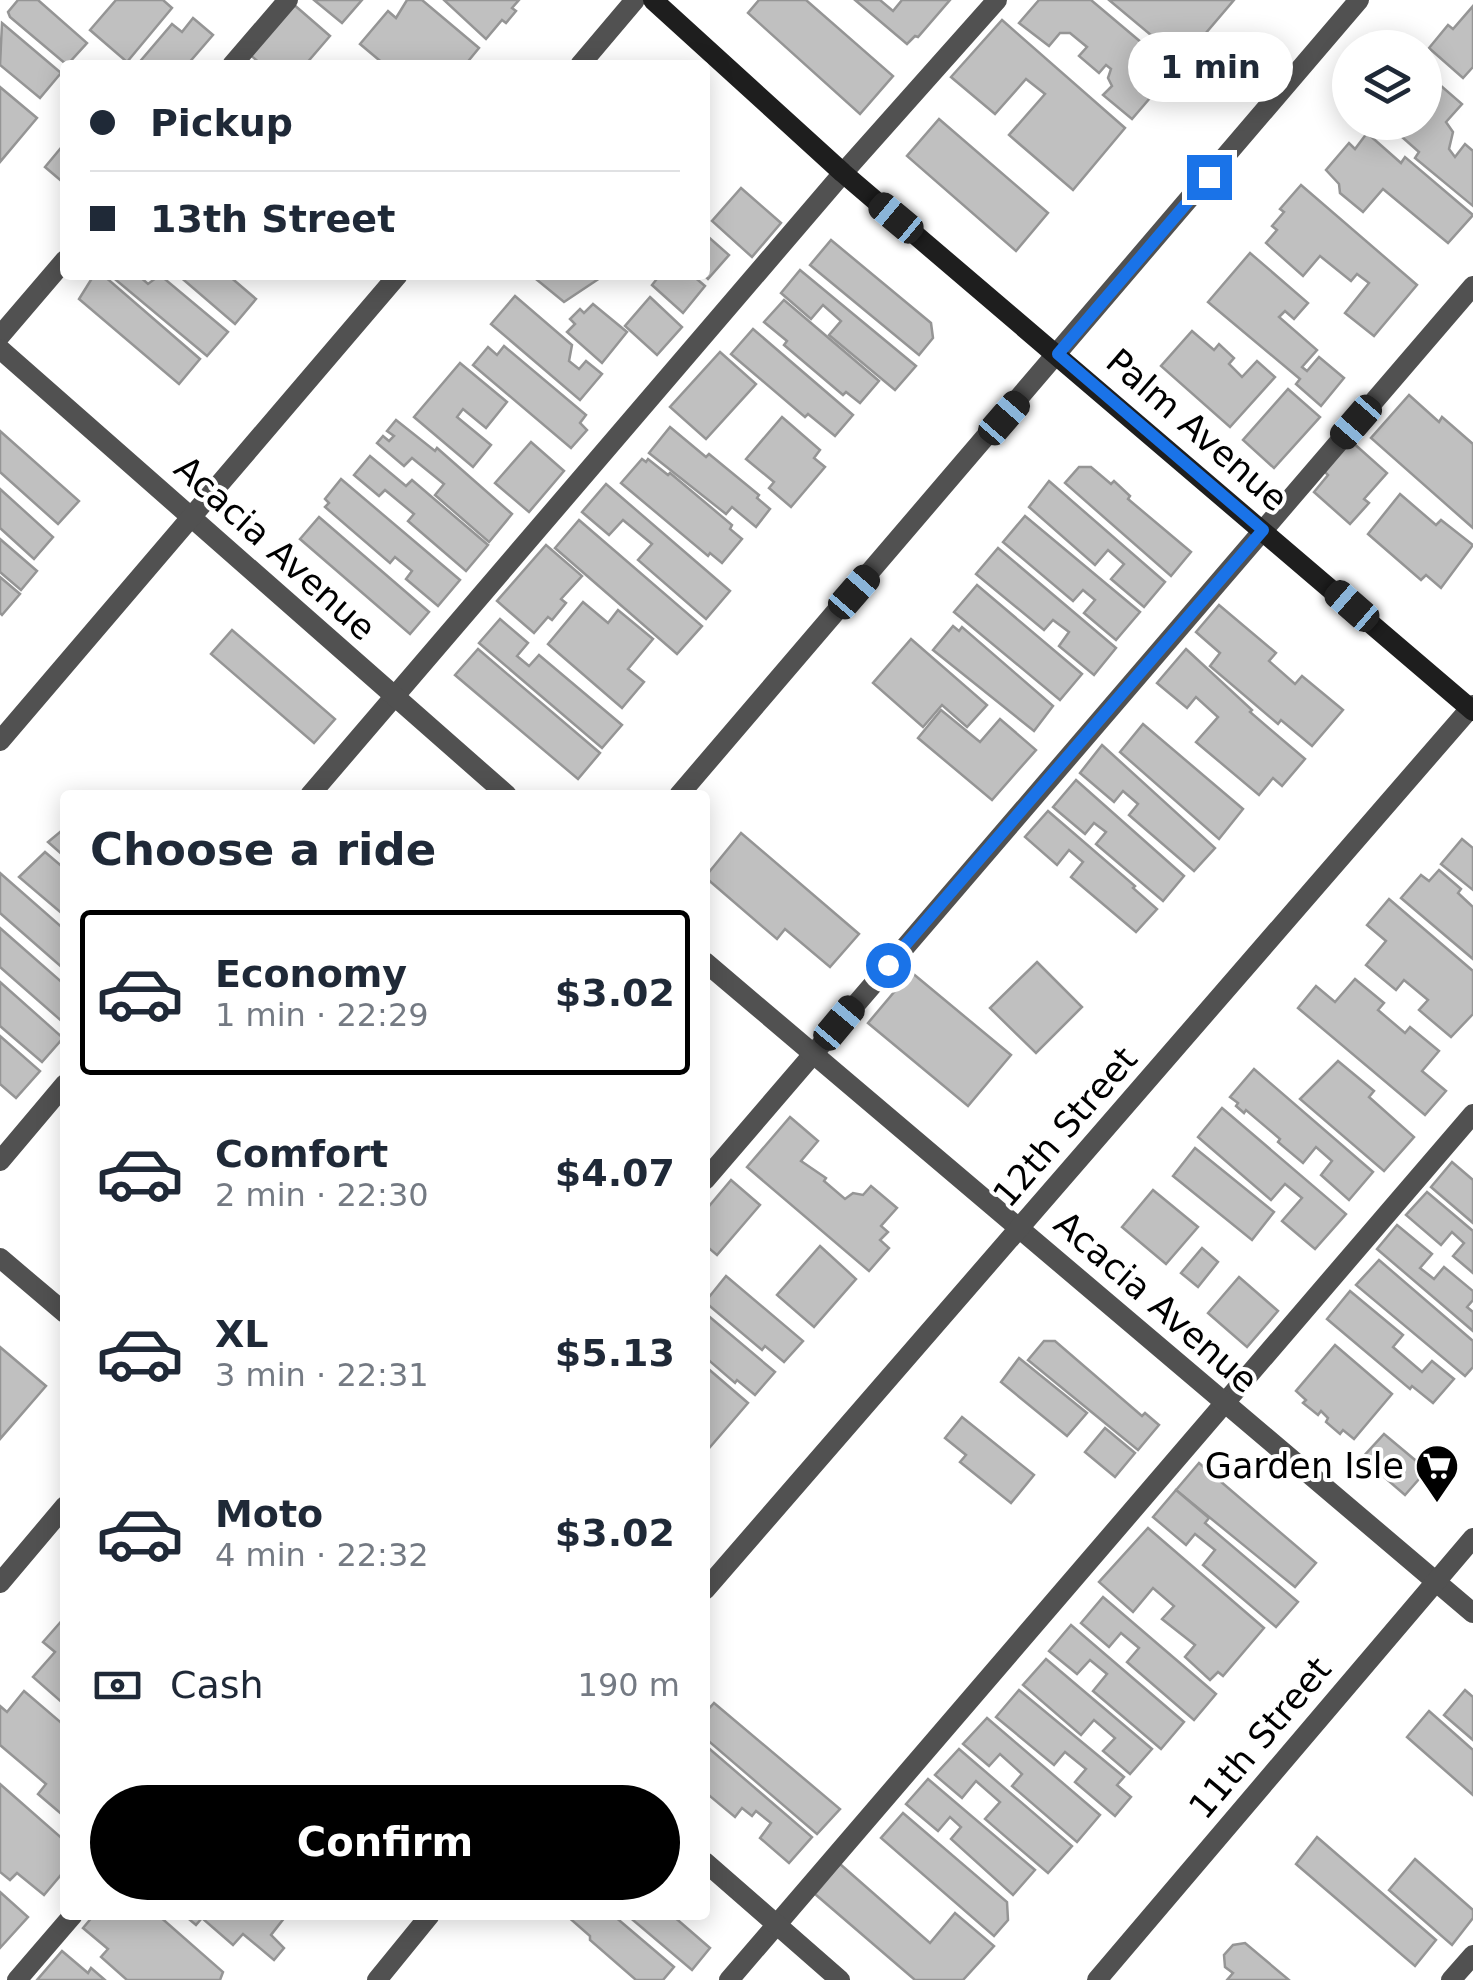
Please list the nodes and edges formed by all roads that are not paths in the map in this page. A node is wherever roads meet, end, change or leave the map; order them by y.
1 (288, 0) edge
2 (635, 0) edge
3 (654, 0) edge
4 (997, 0) edge
5 (1359, 0) edge
6 (236, 60) edge
7 (584, 60) edge
8 (843, 173) junction
9 (60, 266) edge
10 (394, 280) edge
11 (1473, 286) edge
12 (0, 336) edge
13 (0, 348) edge
14 (1058, 354) junction
15 (190, 517) junction
16 (1263, 530) junction
17 (393, 697) junction
18 (1472, 708) edge
19 (0, 742) edge
20 (314, 790) edge
21 (502, 790) edge
22 (683, 790) edge
23 (710, 966) edge
24 (814, 1052) junction
25 (60, 1090) edge
26 (1473, 1114) edge
27 (0, 1161) edge
28 (710, 1174) edge
29 (1022, 1228) junction
30 (0, 1258) edge
31 (60, 1309) edge
32 (1224, 1405) junction
33 (60, 1512) edge
34 (1473, 1538) edge
35 (1436, 1581) junction
36 (0, 1583) edge
37 (710, 1584) edge
38 (1473, 1613) edge
39 (710, 1867) edge
40 (70, 1920) edge
41 (426, 1920) edge
42 (776, 1926) junction
43 (1473, 1955) edge
44 (17, 1980) edge
45 (376, 1980) edge
46 (729, 1980) edge
47 (840, 1980) edge
48 (1097, 1980) edge
49 (1451, 1980) edge

1 - 6 street
2 - 7 street
3 - 8 street, Palm Avenue
4 - 8 street
5 - 14 street
8 - 14 street, Palm Avenue
8 - 17 street
9 - 12 street
10 - 15 street
11 - 16 street
13 - 15 street, Acacia Avenue
14 - 16 street, Palm Avenue
14 - 22 street
15 - 17 street, Acacia Avenue
15 - 19 street
16 - 18 street, Palm Avenue
16 - 24 street
17 - 20 street
17 - 21 street, Acacia Avenue
18 - 29 street, 12th Street
23 - 24 street, Acacia Avenue
24 - 28 street
24 - 29 street, Acacia Avenue
25 - 27 street
26 - 32 street
29 - 32 street, Acacia Avenue
29 - 37 street, 12th Street
30 - 31 street
32 - 35 street, Acacia Avenue
32 - 42 street
33 - 36 street
34 - 35 street, 11th Street
35 - 38 street, Acacia Avenue
35 - 48 street, 11th Street
39 - 42 street
40 - 44 street
41 - 45 street
42 - 46 street
42 - 47 street
43 - 49 street

